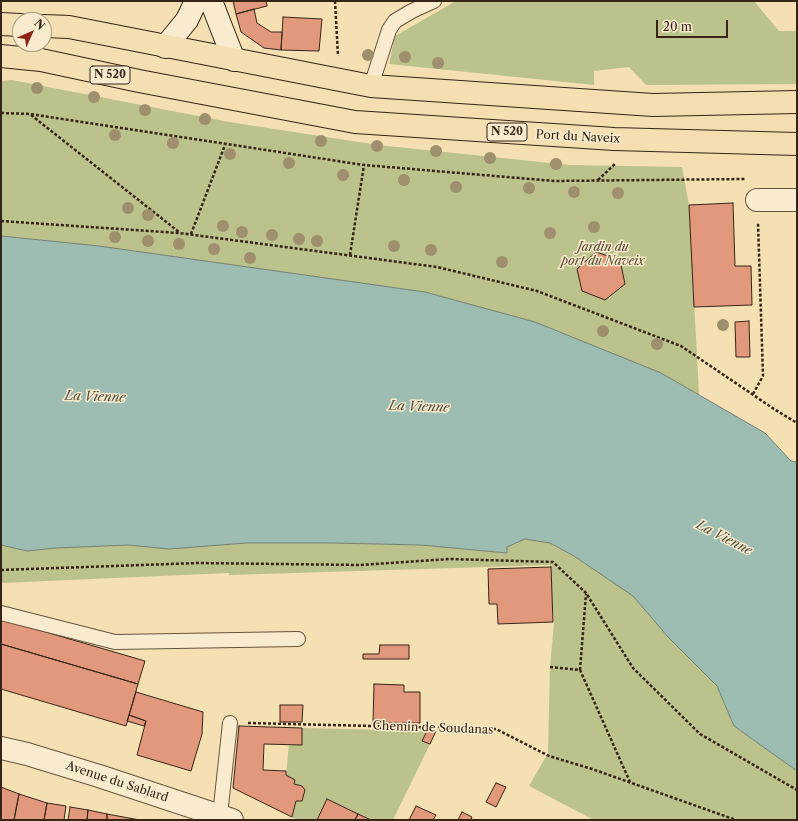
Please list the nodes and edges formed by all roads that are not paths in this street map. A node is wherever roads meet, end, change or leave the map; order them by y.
1 (196, 1) edge
2 (211, 1) edge
3 (434, 1) edge
4 (1, 24) edge
5 (12, 25) edge
6 (52, 26) edge
7 (165, 47) junction
8 (1, 56) edge
9 (234, 60) junction
10 (371, 86) junction
11 (797, 102) edge
12 (797, 144) edge
13 (757, 200) road end
14 (797, 200) edge
15 (1, 613) edge
16 (298, 639) dead end
17 (230, 723) road end
18 (1, 748) edge
19 (226, 818) edge

1 - 7 street
2 - 9 street
3 - 10 lane
4 - 5 main road
6 - 7 main road
7 - 9 main road
8 - 12 main road, Port du Naveix / N 520
9 - 10 main road
10 - 11 main road
13 - 14 street
15 - 16 lane
17 - 19 lane
18 - 19 street, Avenue du Sablard

